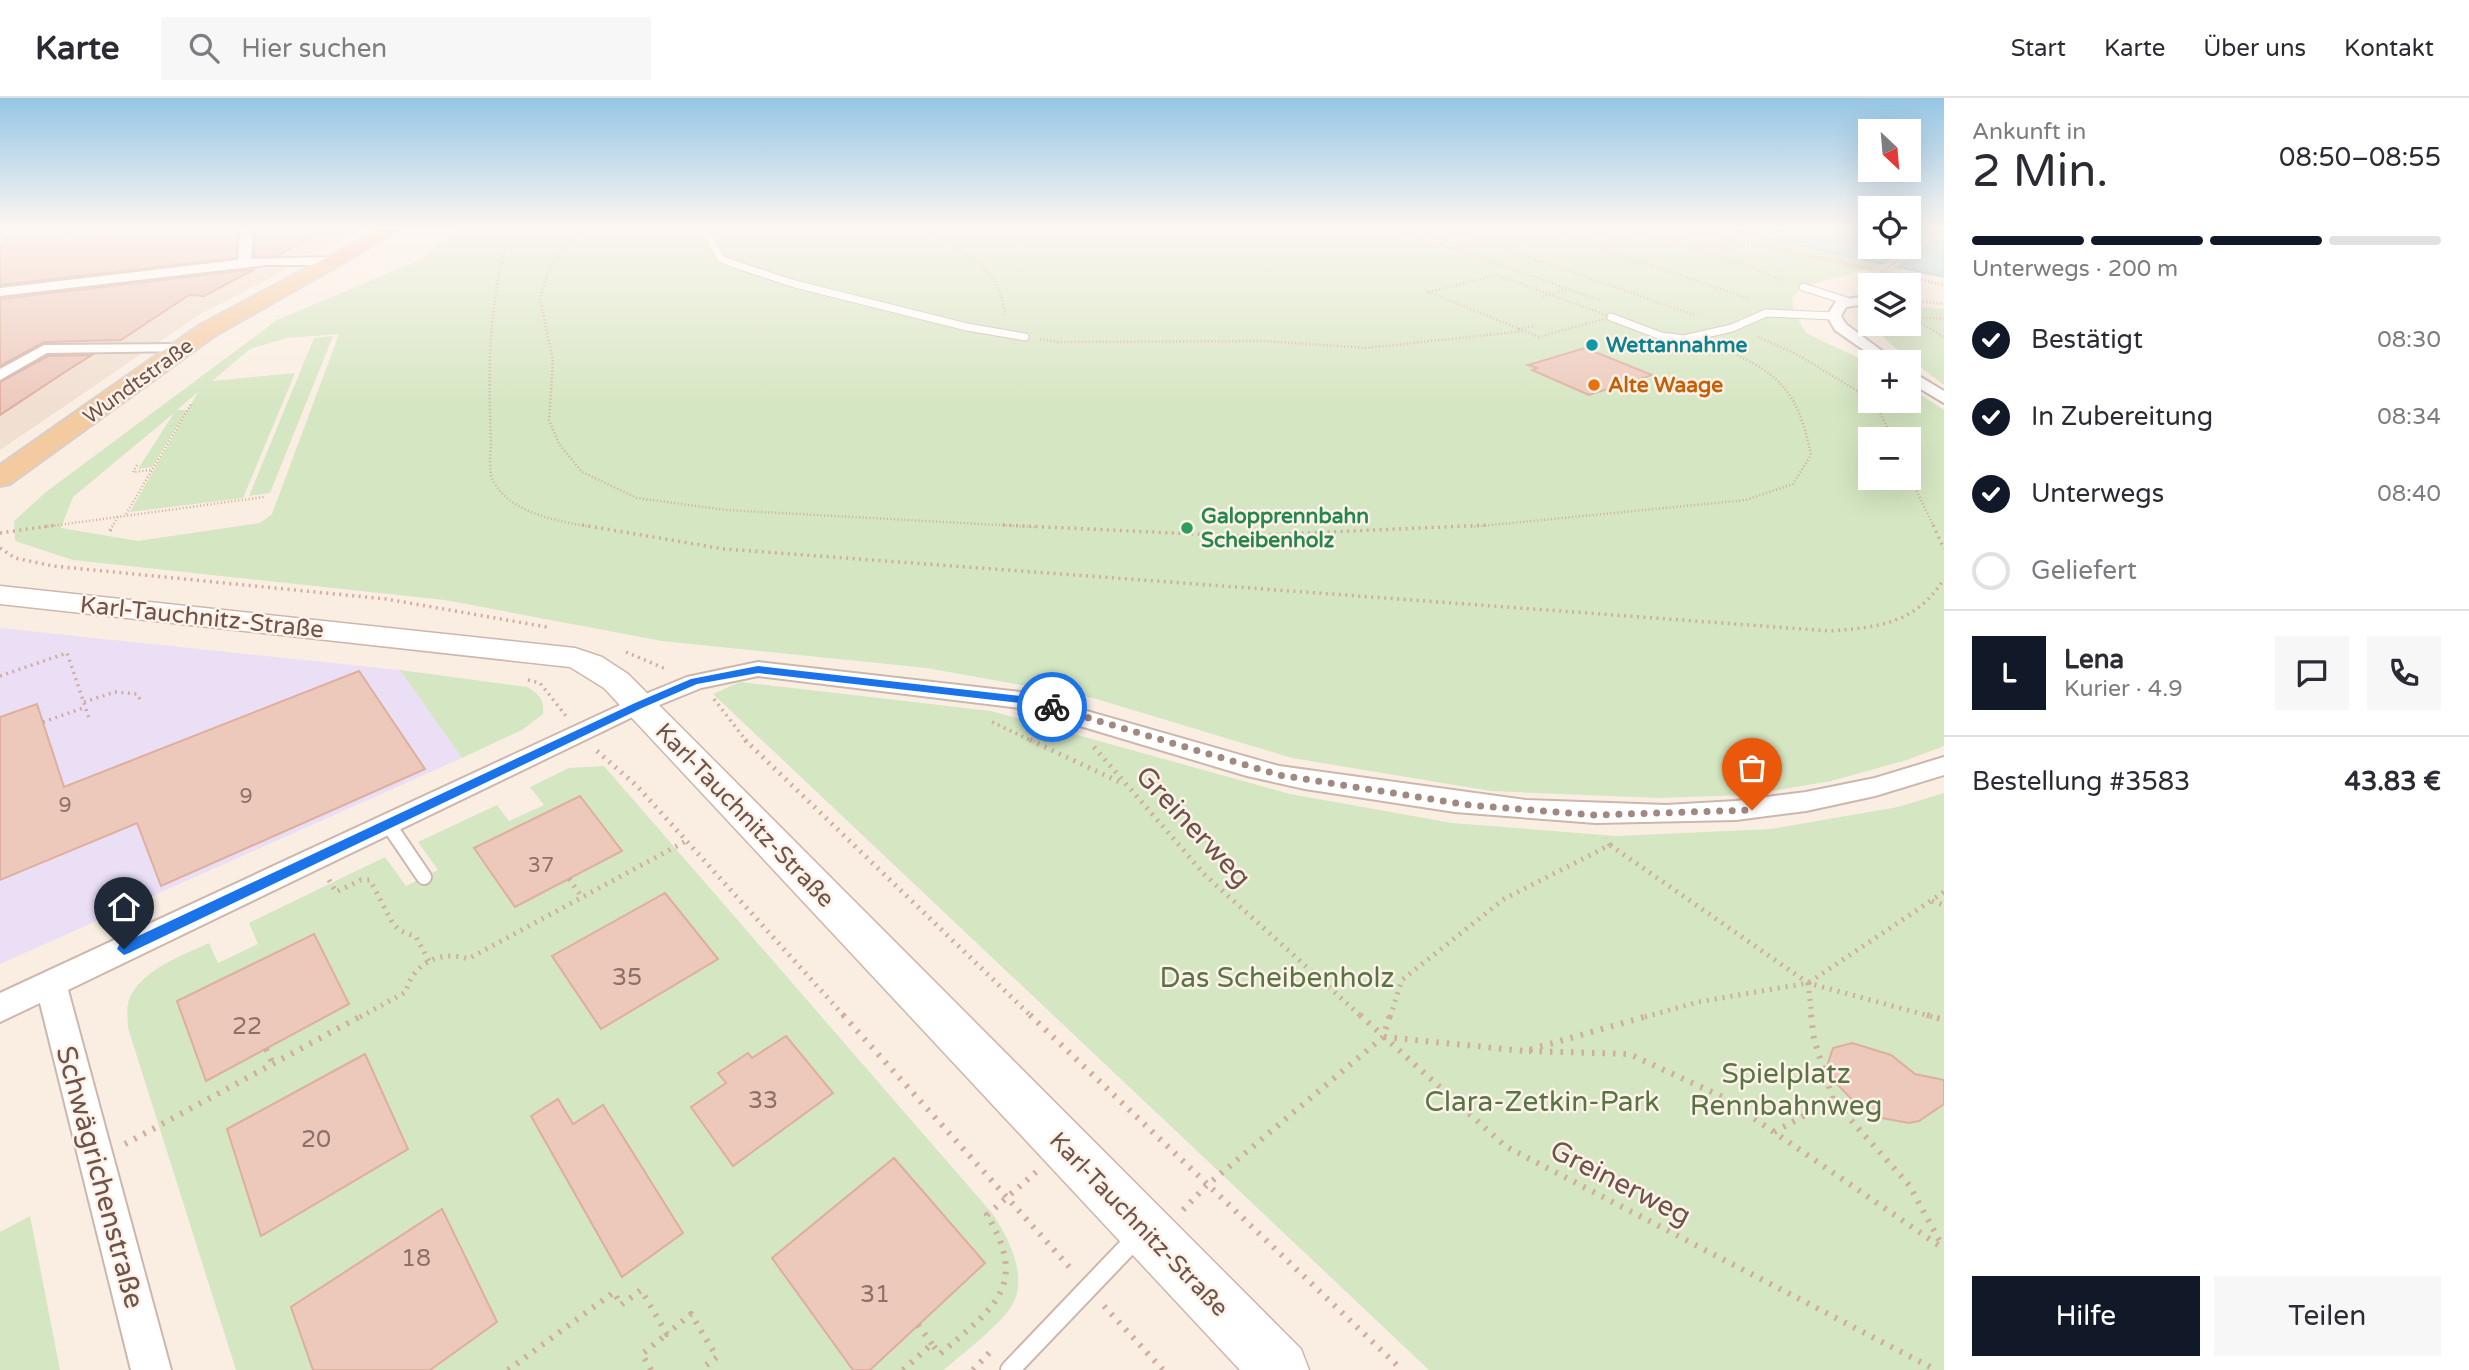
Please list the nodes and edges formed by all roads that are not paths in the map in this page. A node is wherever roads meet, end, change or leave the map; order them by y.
1 (31, 288) edge
2 (282, 288) edge
3 (812, 288) edge
4 (1807, 288) edge
5 (0, 292) edge
6 (1858, 300) edge
7 (1847, 301) junction
8 (1834, 316) junction
9 (1611, 317) road end
10 (1025, 337) road end
11 (183, 348) junction
12 (1872, 350) edge
13 (0, 375) edge
14 (1921, 383) edge
15 (1944, 398) edge
16 (0, 478) edge
17 (4, 590) edge
18 (639, 705) junction
19 (1944, 766) edge
20 (388, 824) junction
21 (424, 877) dead end
22 (51, 984) junction
23 (0, 1008) edge
24 (1149, 1234) junction
25 (151, 1370) edge
26 (1010, 1370) edge
27 (1280, 1370) edge

1 - 5 street
2 - 11 main road, Wundtstraße
3 - 10 lane
4 - 7 lane
6 - 7 street
7 - 8 street
8 - 9 lane
8 - 12 street
11 - 13 street
11 - 16 main road, Wundtstraße
14 - 15 street
17 - 18 main road, Karl-Tauchnitz-Straße
18 - 19 street
18 - 20 street
18 - 24 main road, Karl-Tauchnitz-Straße
20 - 21 lane
20 - 22 street
22 - 23 street
22 - 25 street, Schwägrichenstraße
24 - 26 lane
24 - 27 main road, Karl-Tauchnitz-Straße

